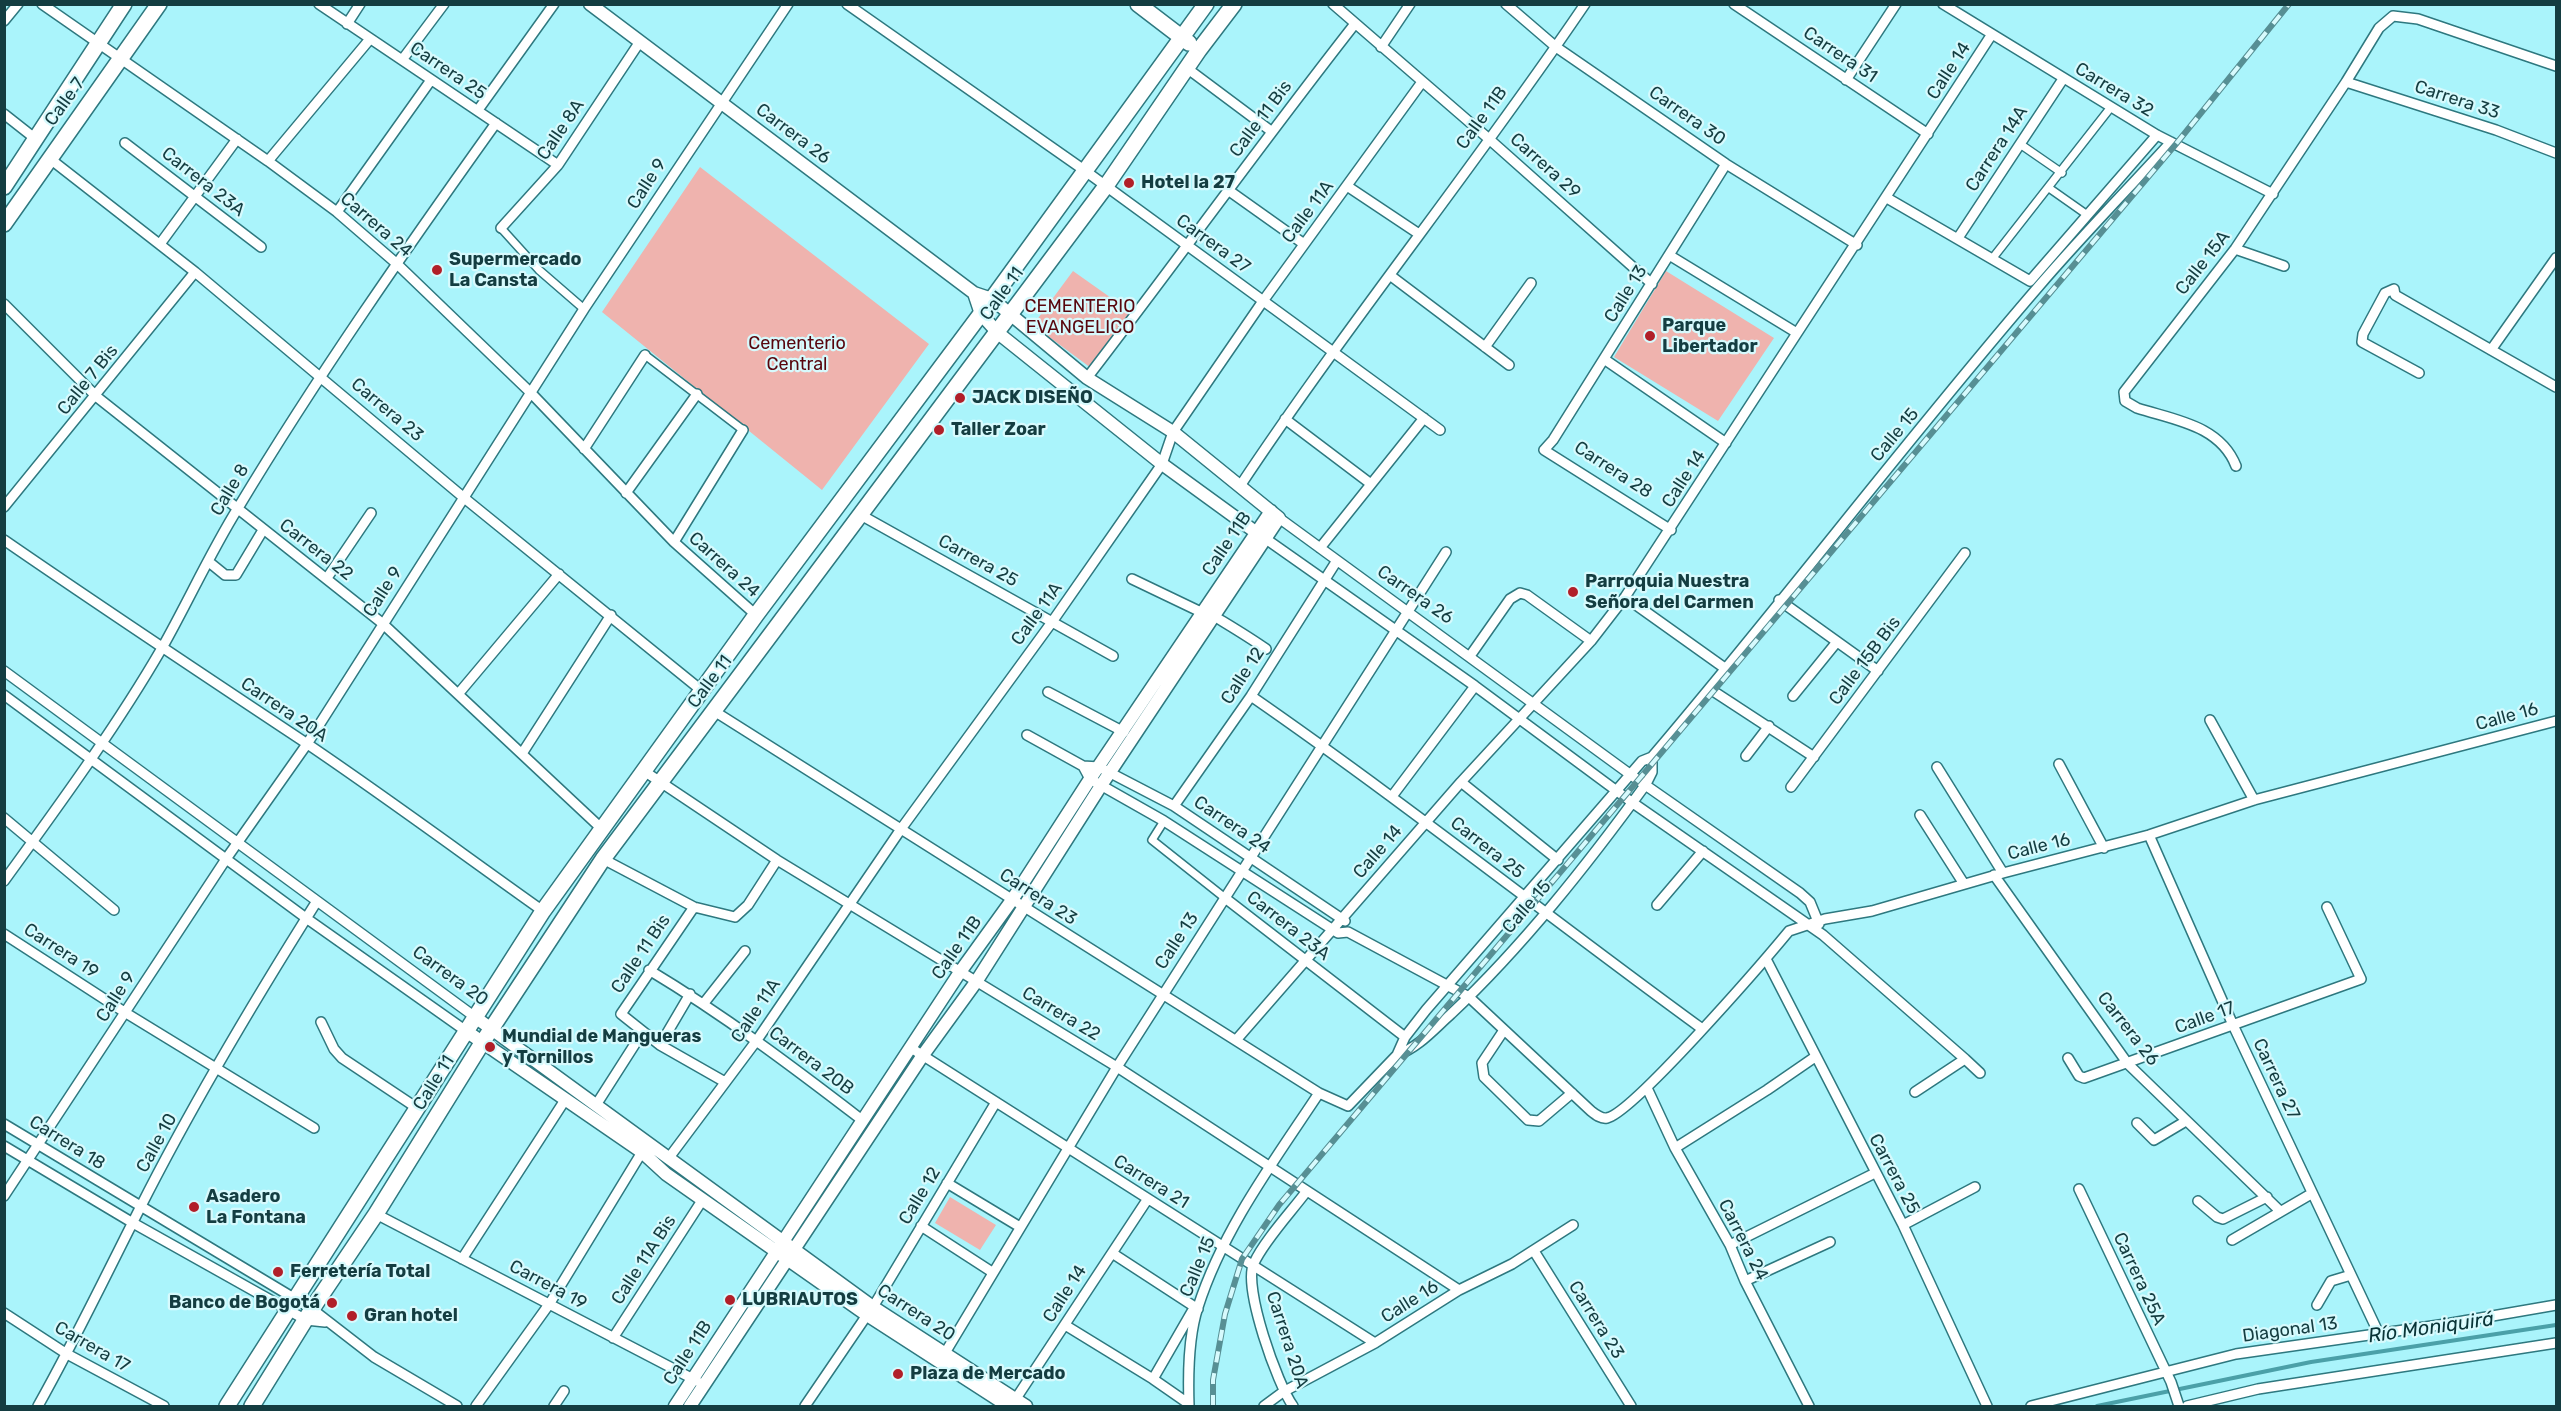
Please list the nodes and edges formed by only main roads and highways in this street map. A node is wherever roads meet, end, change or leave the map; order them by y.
1 (124, 4) edge
2 (159, 4) edge
3 (1138, 4) edge
4 (1206, 4) edge
5 (1234, 4) edge
6 (1182, 37) junction
7 (1198, 50) junction
8 (4, 187) edge
9 (4, 224) edge
10 (227, 1407) edge
11 (252, 1407) edge

1 - 8 main road, Calle 7
2 - 9 main road, Calle 7
3 - 6 main road
4 - 6 main road, Calle 11
5 - 7 main road, Calle 11
6 - 7 main road
6 - 10 main road, Calle 11
7 - 11 main road, Calle 11

